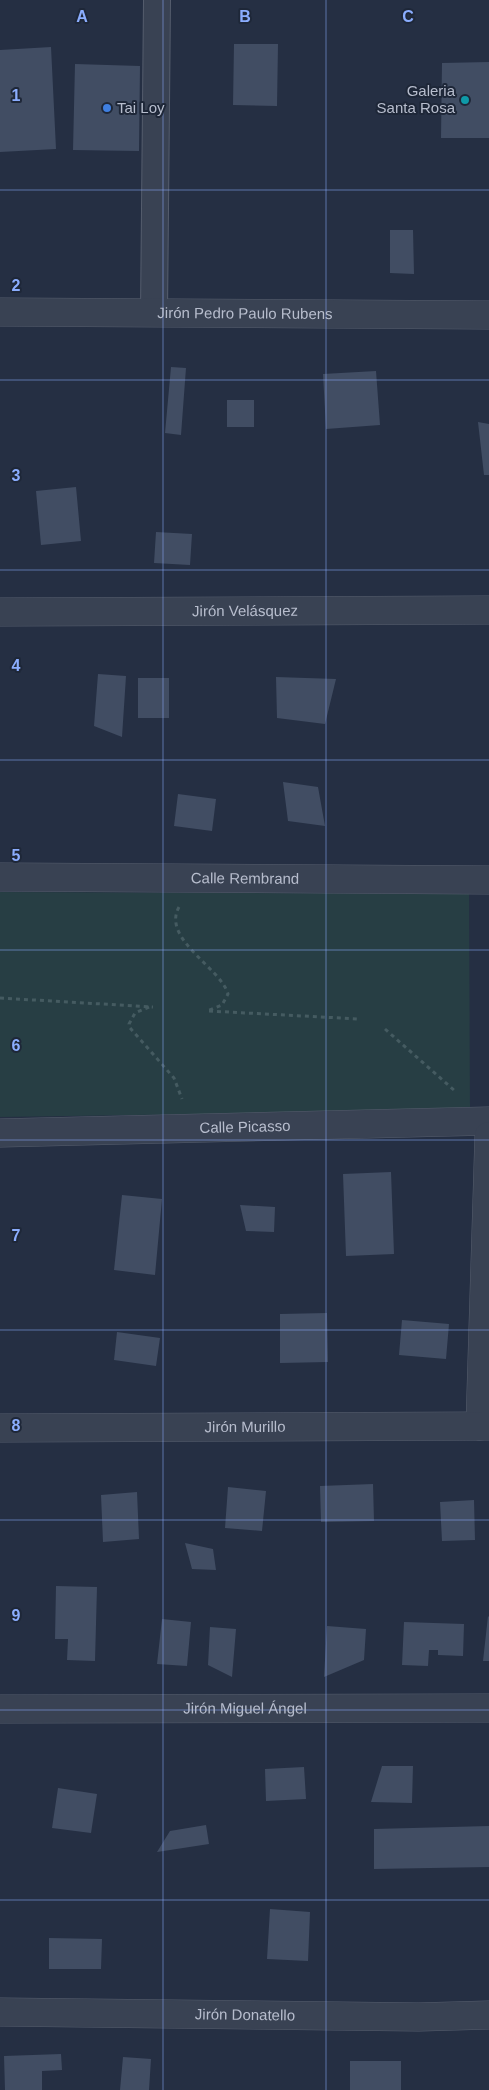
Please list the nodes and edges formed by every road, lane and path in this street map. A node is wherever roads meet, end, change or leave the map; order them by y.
1 (156, 0) edge
2 (0, 312) edge
3 (154, 313) junction
4 (489, 315) edge
5 (489, 610) edge
6 (0, 612) edge
7 (0, 877) edge
8 (212, 879) junction
9 (489, 880) edge
10 (0, 998) edge
11 (359, 1020) dead end
12 (384, 1029) dead end
13 (459, 1094) dead end
14 (489, 1122) edge
15 (158, 1130) junction
16 (0, 1133) edge
17 (489, 1136) edge
18 (485, 1426) edge
19 (0, 1428) edge
20 (489, 1708) edge
21 (0, 1709) edge
22 (0, 2012) edge
23 (489, 2015) edge

1 - 3 street
2 - 3 street, Jirón Pedro Paulo Rubens
3 - 4 street, Jirón Pedro Paulo Rubens
5 - 6 street, Jirón Velásquez
7 - 8 street, Calle Rembrand
8 - 9 street, Calle Rembrand
8 - 11 path
10 - 15 path
12 - 13 path
14 - 15 street, Calle Picasso
15 - 16 street, Calle Picasso
17 - 18 street
18 - 19 street, Jirón Murillo
20 - 21 street, Jirón Miguel Ángel
22 - 23 street, Jirón Donatello

